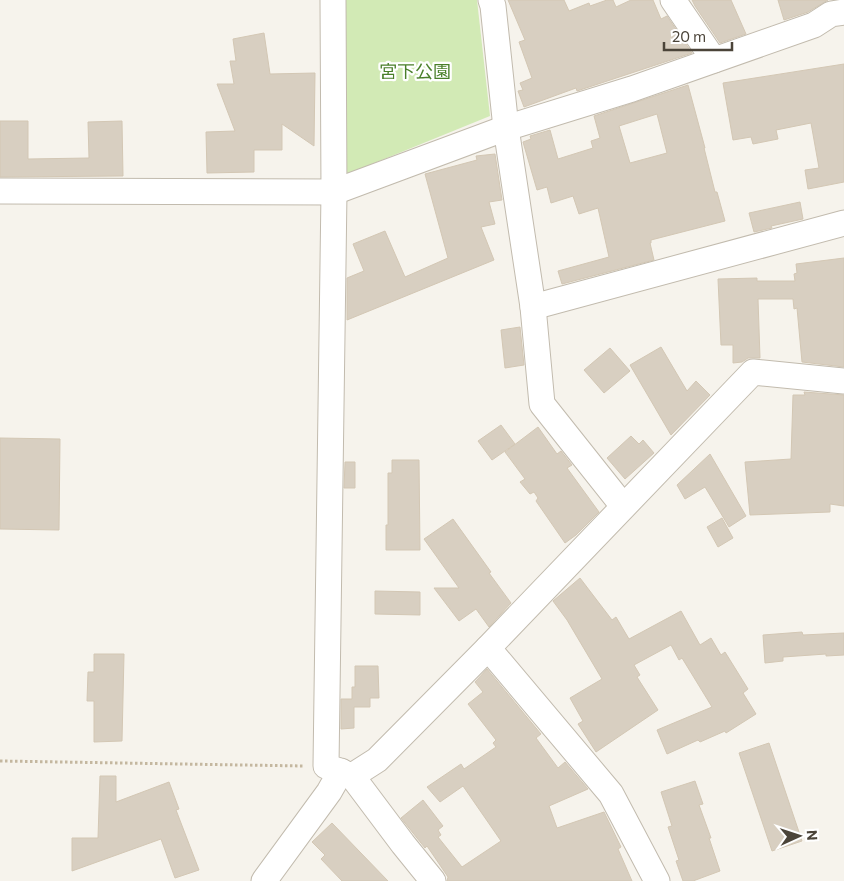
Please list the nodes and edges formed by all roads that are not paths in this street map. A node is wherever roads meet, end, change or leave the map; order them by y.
1 (332, 0) edge
2 (490, 0) edge
3 (674, 0) edge
4 (835, 9) edge
5 (714, 60) junction
6 (506, 128) junction
7 (0, 191) edge
8 (334, 192) junction
9 (844, 223) edge
10 (533, 307) junction
11 (844, 381) edge
12 (623, 506) junction
13 (488, 648) junction
14 (340, 771) junction
15 (264, 881) edge
16 (433, 881) edge
17 (657, 881) edge

1 - 8 street
2 - 6 street
3 - 5 street
4 - 5 street
5 - 6 street
6 - 8 street
6 - 10 street
7 - 8 street
8 - 14 street
9 - 10 street
10 - 12 street
11 - 12 street
12 - 13 street
13 - 14 street
13 - 17 street
14 - 15 street
14 - 16 street

